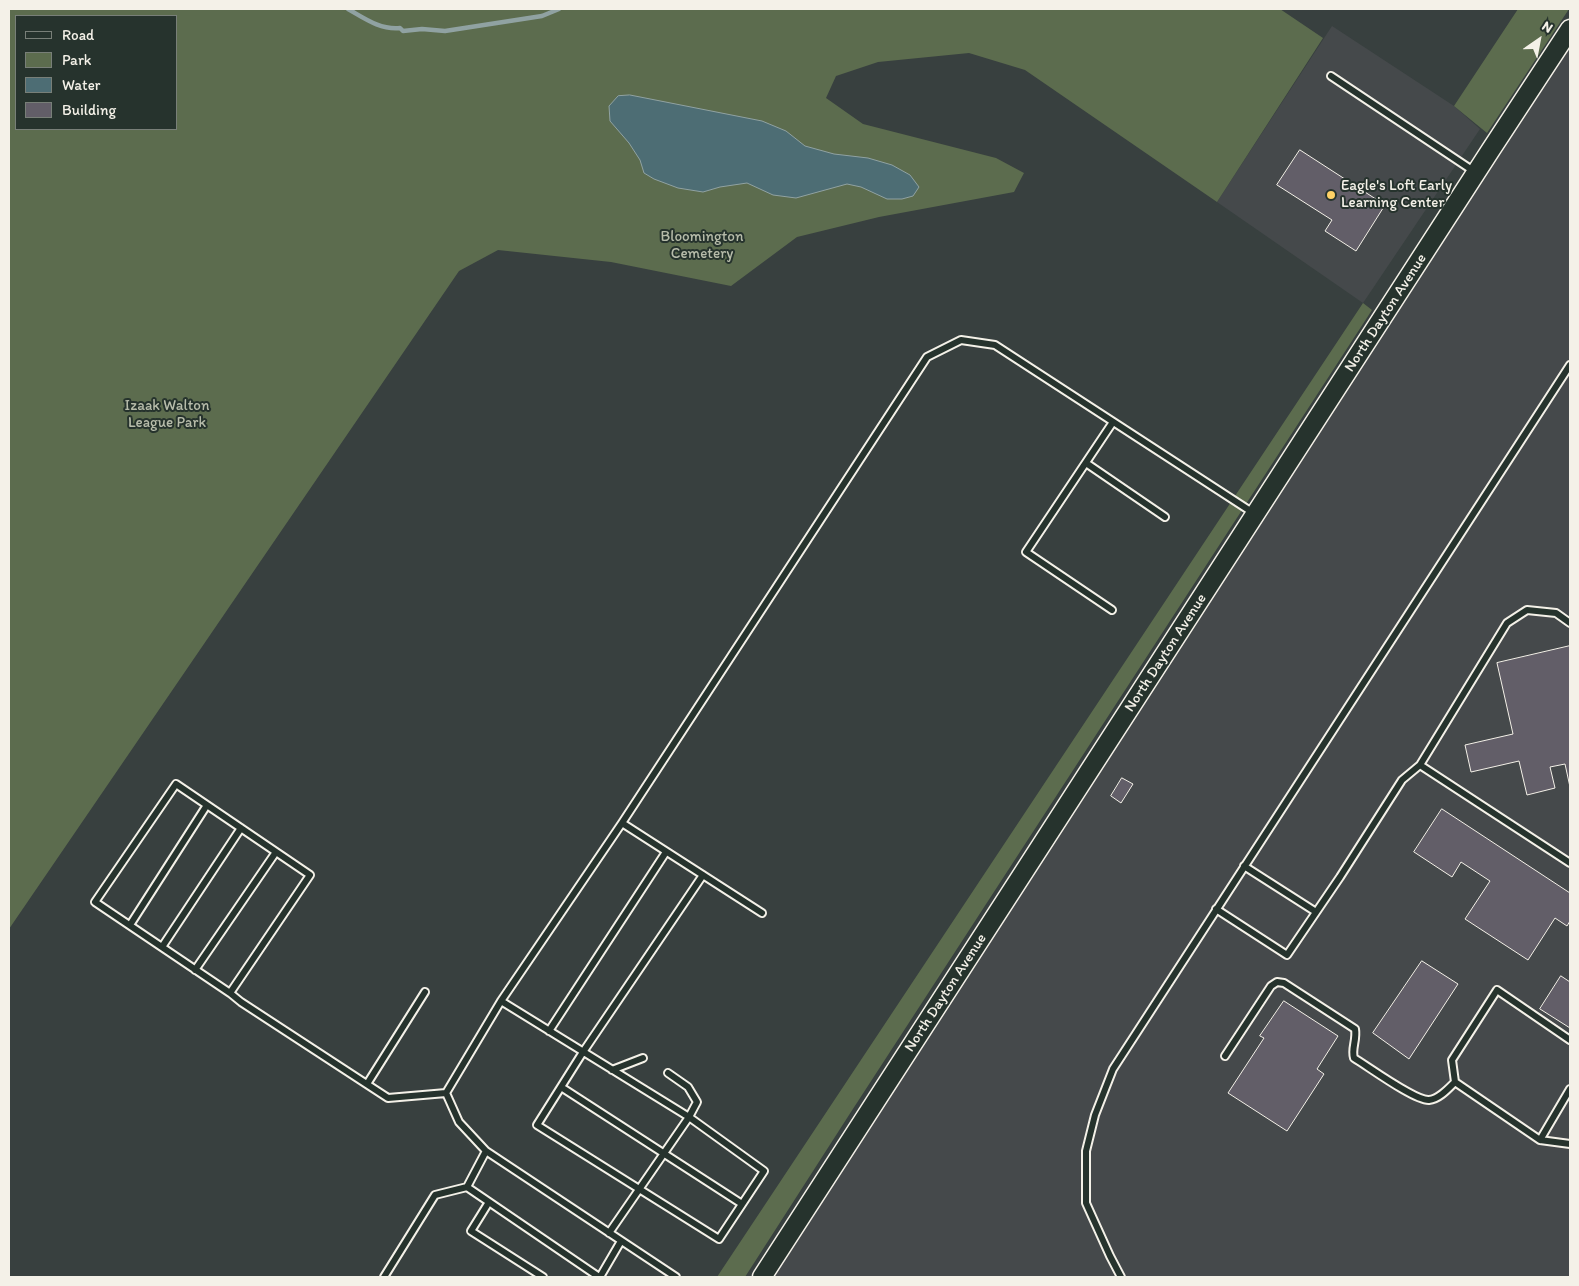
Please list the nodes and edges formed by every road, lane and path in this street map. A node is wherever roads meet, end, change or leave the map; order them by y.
1 (1570, 29) edge
2 (1331, 76) dead end
3 (1476, 172) junction
4 (1570, 365) edge
5 (1113, 422) junction
6 (1086, 463) junction
7 (1255, 514) junction
8 (1165, 517) dead end
9 (1112, 610) dead end
10 (1570, 622) edge
11 (1420, 765) junction
12 (207, 805) junction
13 (622, 823) junction
14 (241, 828) junction
15 (276, 852) junction
16 (666, 852) junction
17 (1570, 863) edge
18 (1244, 866) junction
19 (703, 875) junction
20 (1216, 909) junction
21 (1316, 912) junction
22 (762, 913) dead end
23 (130, 926) junction
24 (162, 947) junction
25 (195, 970) junction
26 (425, 992) dead end
27 (230, 993) junction
28 (501, 1001) junction
29 (549, 1031) junction
30 (1570, 1040) edge
31 (583, 1052) junction
32 (1226, 1056) dead end
33 (643, 1058) dead end
34 (612, 1070) junction
35 (668, 1074) dead end
36 (1455, 1082) junction
37 (367, 1084) junction
38 (561, 1087) junction
39 (1570, 1089) edge
40 (446, 1093) junction
41 (689, 1117) junction
42 (1540, 1140) junction
43 (1570, 1144) edge
44 (486, 1151) junction
45 (663, 1154) junction
46 (467, 1187) junction
47 (639, 1189) junction
48 (490, 1202) junction
49 (742, 1204) junction
50 (609, 1233) junction
51 (621, 1241) junction
52 (384, 1277) edge
53 (543, 1277) edge
54 (599, 1277) edge
55 (676, 1277) edge
56 (762, 1277) edge
57 (1122, 1277) edge

1 - 3 main road, North Dayton Avenue
2 - 3 lane
3 - 7 main road, North Dayton Avenue
4 - 18 lane
5 - 6 lane
5 - 7 lane
5 - 13 lane
6 - 8 lane
6 - 9 lane
7 - 56 main road, North Dayton Avenue
10 - 11 lane
11 - 17 lane
11 - 21 lane
12 - 14 lane
12 - 23 lane
12 - 23 lane
13 - 16 lane
13 - 28 lane
14 - 15 lane
14 - 24 lane
15 - 25 lane
15 - 27 lane
16 - 19 lane
16 - 29 lane
18 - 20 lane
18 - 21 lane
19 - 22 lane
19 - 31 lane
20 - 21 lane
20 - 57 lane
23 - 24 lane
24 - 25 lane
25 - 27 lane
26 - 37 lane
27 - 37 lane
28 - 29 lane
28 - 40 lane
29 - 31 lane
30 - 36 lane
31 - 34 lane
31 - 38 lane
32 - 36 lane
33 - 34 lane
34 - 41 lane
35 - 41 lane
36 - 42 lane
37 - 40 lane
38 - 45 lane
38 - 47 lane
39 - 42 lane
40 - 44 lane
41 - 45 lane
41 - 49 lane
42 - 43 lane
44 - 46 lane
44 - 50 lane
45 - 47 lane
45 - 49 lane
46 - 48 lane
46 - 52 lane
47 - 49 lane
47 - 50 lane
48 - 53 lane
48 - 54 lane
50 - 51 lane
51 - 54 lane
51 - 55 lane

